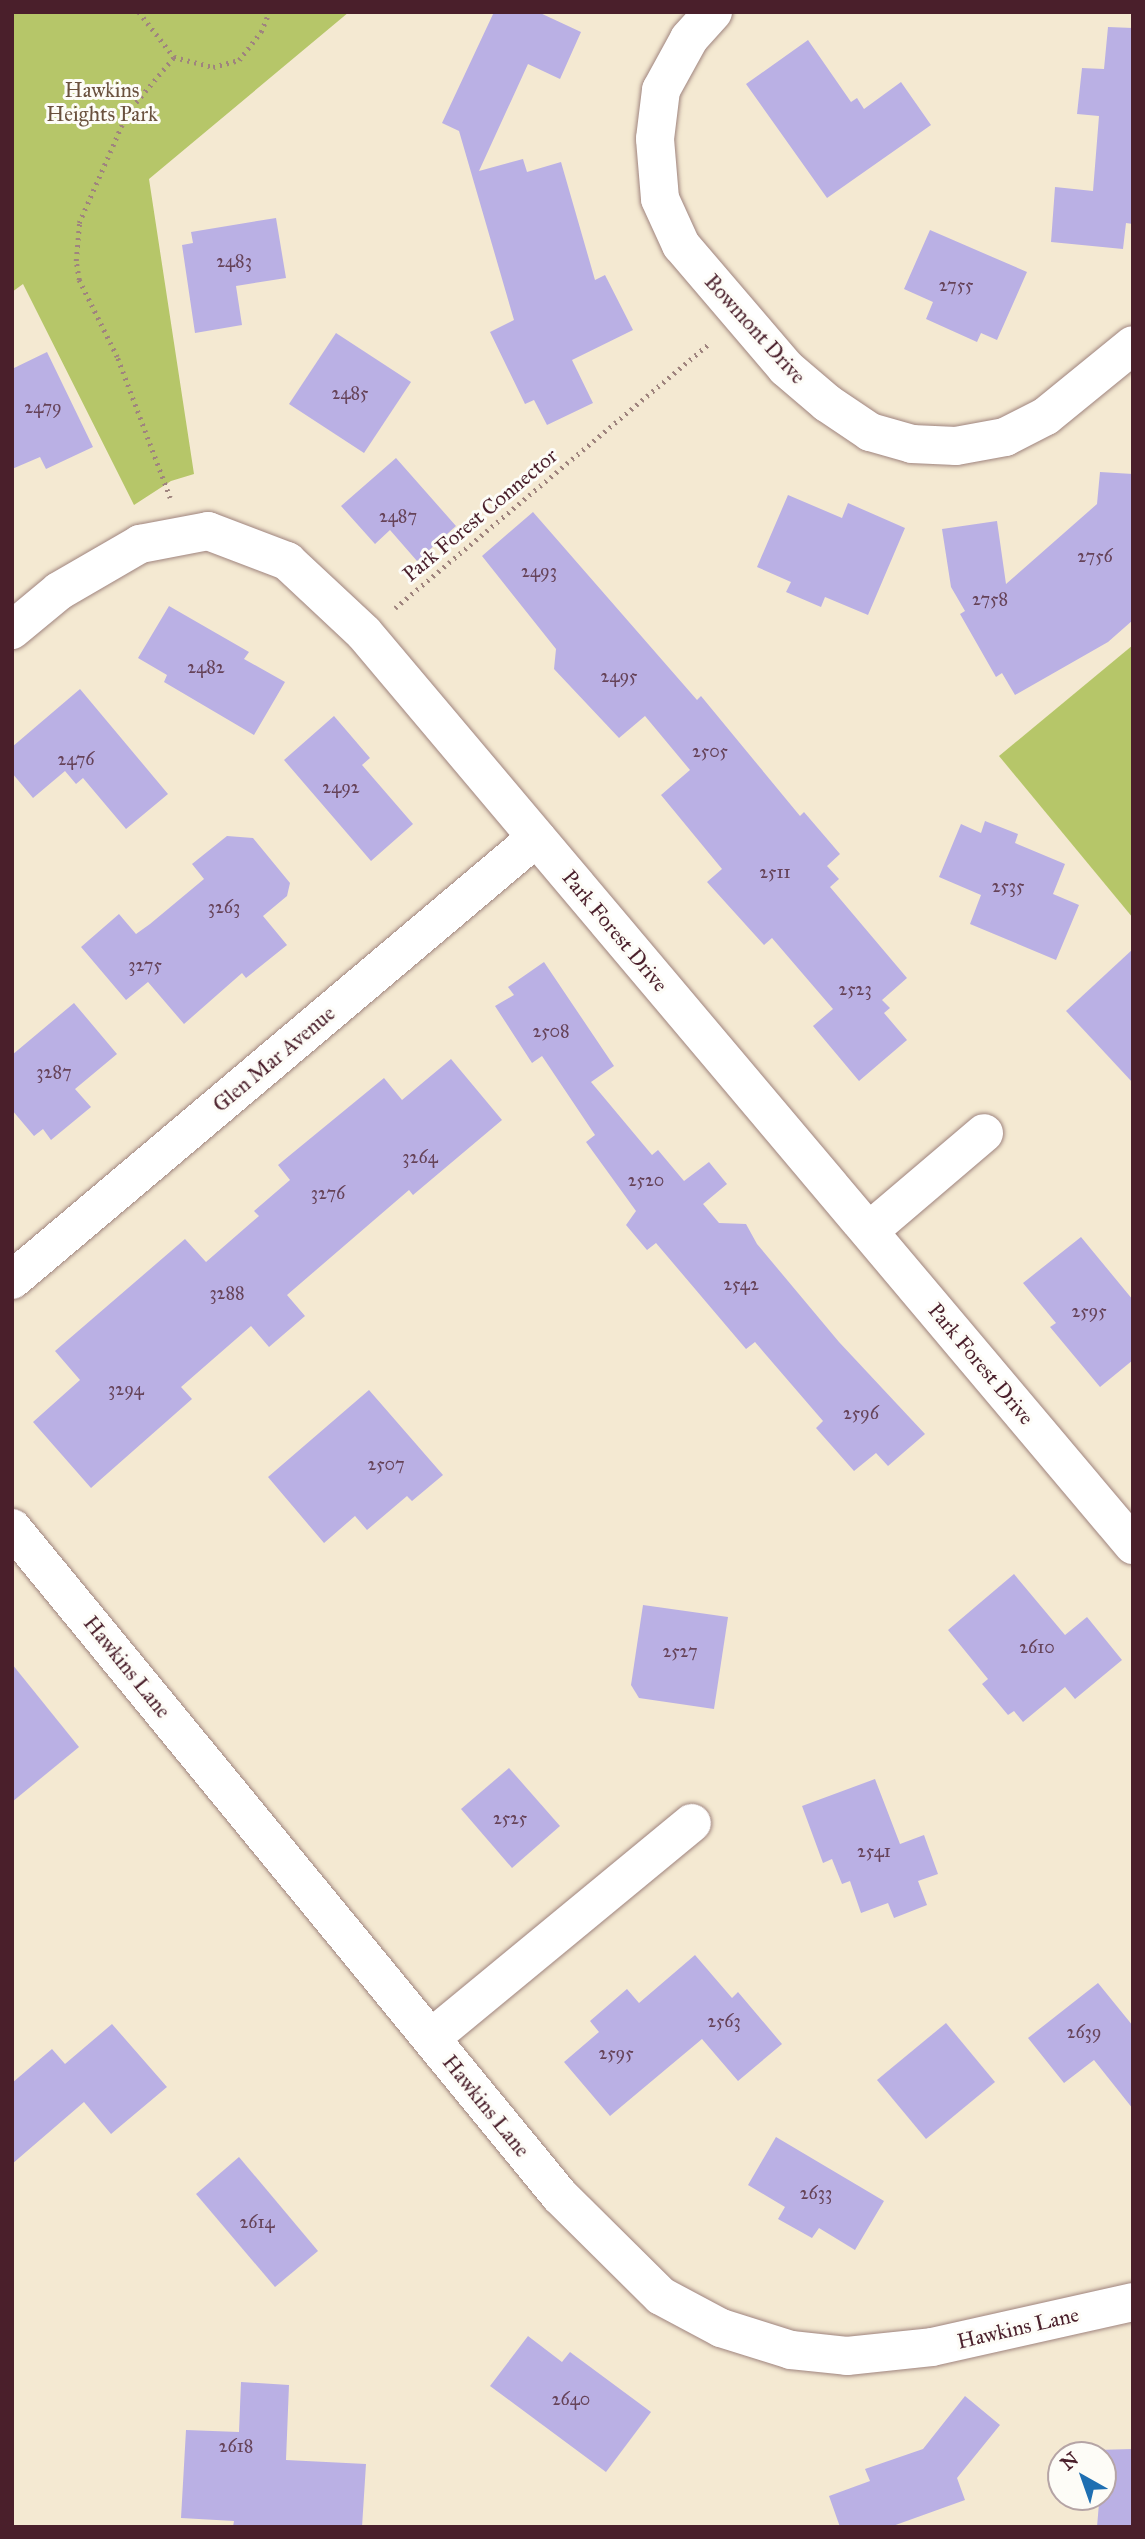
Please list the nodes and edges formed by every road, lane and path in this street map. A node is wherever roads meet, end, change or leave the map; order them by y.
1 (139, 12) edge
2 (269, 12) edge
3 (713, 12) edge
4 (174, 57) junction
5 (1133, 345) edge
6 (700, 351) dead end
7 (182, 536) junction
8 (12, 630) edge
9 (365, 633) junction
10 (536, 838) junction
11 (984, 1133) dead end
12 (869, 1231) junction
13 (12, 1280) edge
14 (12, 1528) edge
15 (1133, 1545) edge
16 (692, 1823) dead end
17 (430, 2038) junction
18 (1133, 2302) edge

1 - 4 path
2 - 4 path
3 - 5 street, Bowmont Drive
4 - 7 path
6 - 9 path, Park Forest Connector
7 - 8 street, Park Forest Drive
7 - 9 street, Park Forest Drive
9 - 10 street, Park Forest Drive
10 - 12 street, Park Forest Drive
10 - 13 street, Glen Mar Avenue
11 - 12 street
12 - 15 street, Park Forest Drive
14 - 17 street, Hawkins Lane
16 - 17 street
17 - 18 street, Hawkins Lane

